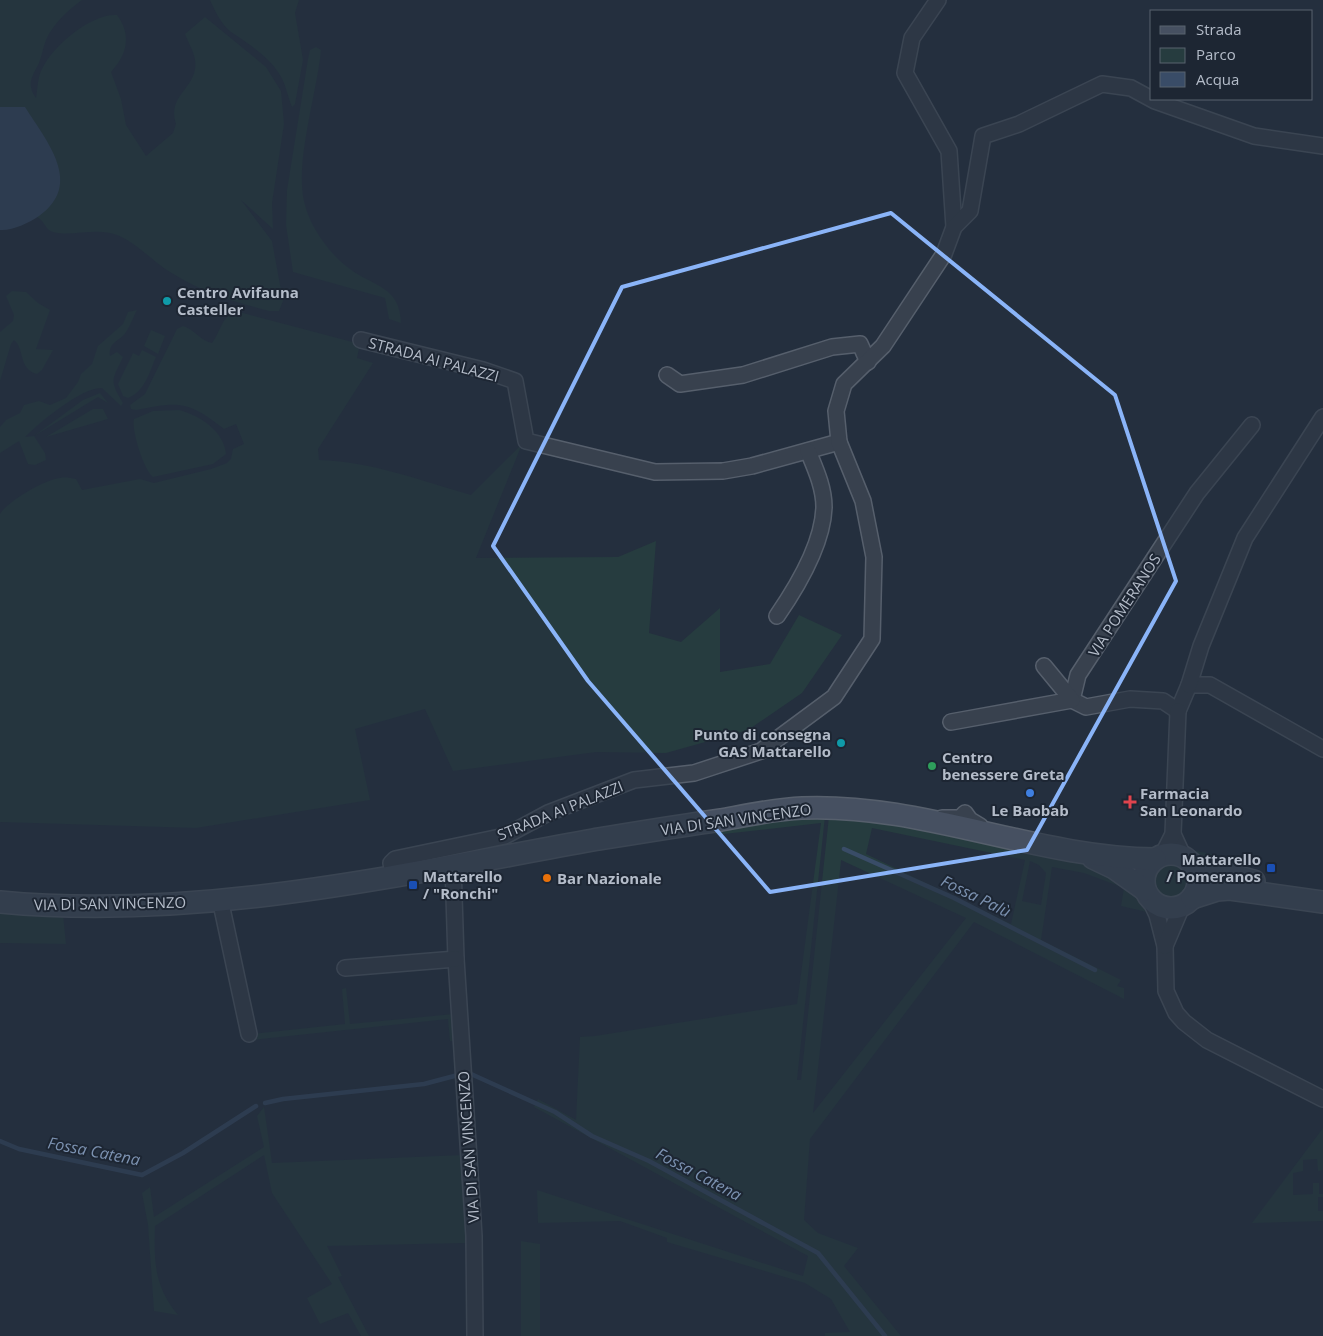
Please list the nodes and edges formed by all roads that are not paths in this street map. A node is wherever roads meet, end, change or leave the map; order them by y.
1 (938, 0) edge
2 (1150, 98) edge
3 (1153, 100) edge
4 (1323, 146) edge
5 (954, 227) junction
6 (361, 340) dead end
7 (868, 362) junction
8 (667, 375) dead end
9 (1323, 417) edge
10 (1252, 425) dead end
11 (839, 442) junction
12 (808, 451) junction
13 (777, 616) dead end
14 (1044, 666) dead end
15 (1189, 685) junction
16 (1072, 700) junction
17 (1178, 711) junction
18 (951, 722) dead end
19 (1323, 748) edge
20 (1173, 834) junction
21 (1077, 851) junction
22 (1159, 858) junction
23 (1188, 862) junction
24 (415, 865) junction
25 (453, 866) junction
26 (1147, 894) junction
27 (220, 899) junction
28 (1316, 900) edge
29 (0, 902) edge
30 (1187, 902) junction
31 (1165, 946) junction
32 (456, 959) junction
33 (345, 968) dead end
34 (249, 1034) dead end
35 (1323, 1099) edge
36 (475, 1336) edge

1 - 5 street, STRADA AI PALAZZI
2 - 5 street, STRADA AI PALAZZI
3 - 4 street, STRADA AI PALAZZI
5 - 7 street, STRADA AI PALAZZI
6 - 12 street, STRADA AI PALAZZI
7 - 8 street
7 - 11 street, STRADA AI PALAZZI
9 - 15 street
10 - 16 street, VIA POMERANOS
11 - 12 street, STRADA AI PALAZZI
11 - 24 street, STRADA AI PALAZZI
12 - 13 street
14 - 16 street
15 - 17 street
15 - 19 street
16 - 17 street
16 - 18 street
17 - 20 street
20 - 22 street
20 - 23 street
21 - 22 main road, VIA DI SAN VINCENZO
21 - 25 main road, VIA DI SAN VINCENZO
21 - 26 main road, VIA DI SAN VINCENZO
22 - 23 main road
22 - 26 main road
23 - 28 main road
23 - 30 main road
24 - 25 main road, VIA DI SAN VINCENZO
24 - 27 main road, VIA DI SAN VINCENZO
25 - 32 street, VIA DI SAN VINCENZO
26 - 30 main road
26 - 31 street
27 - 29 main road, VIA DI SAN VINCENZO
27 - 34 street
28 - 30 main road
30 - 31 street
31 - 35 street
32 - 33 street
32 - 36 street, VIA DI SAN VINCENZO

